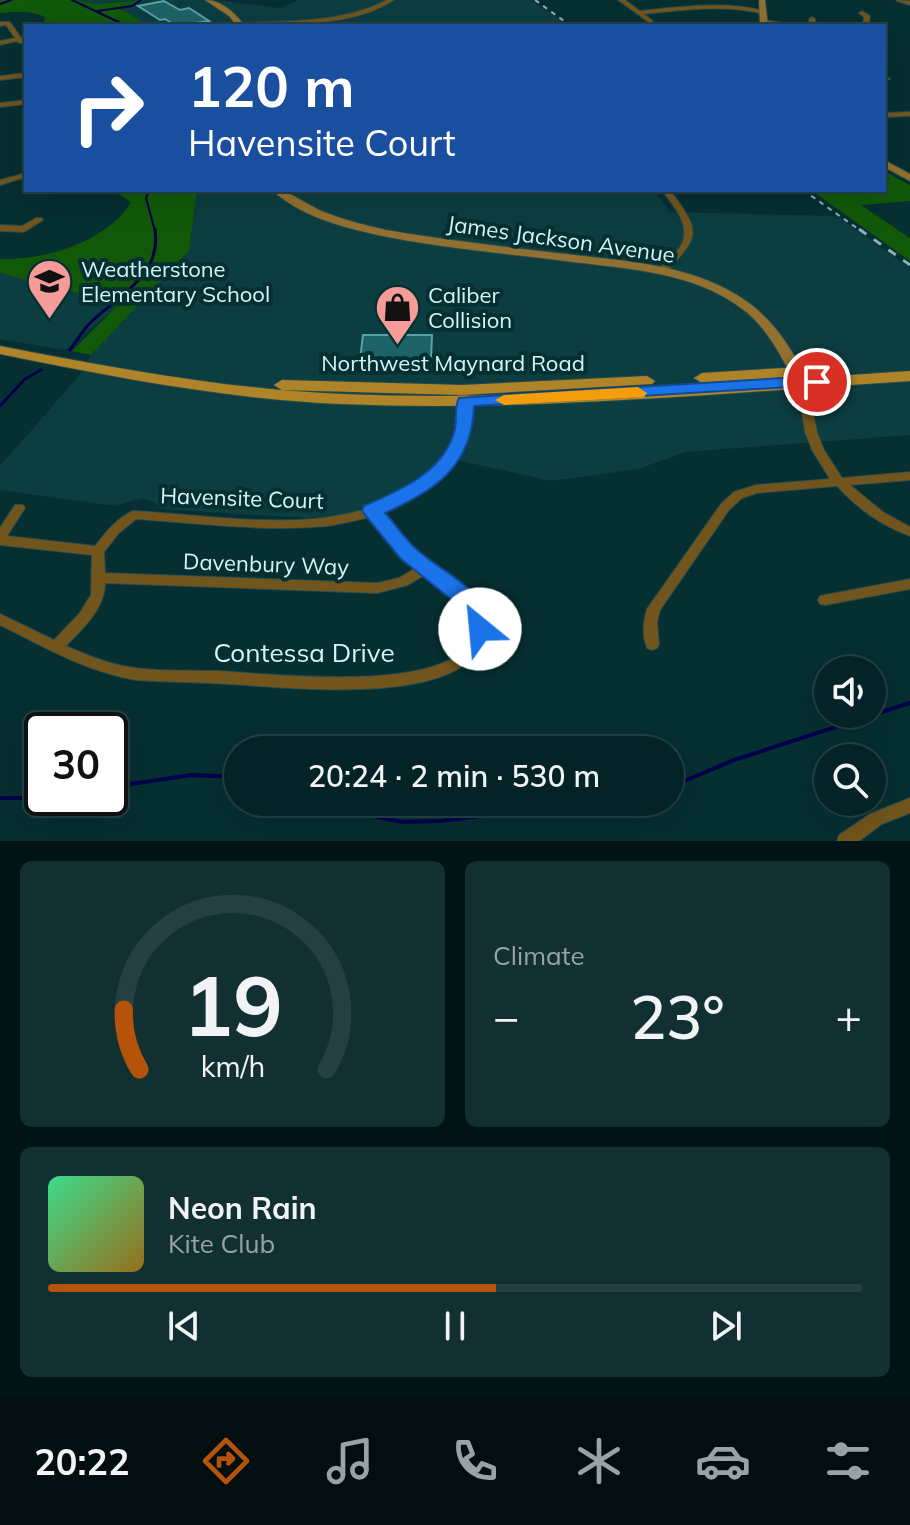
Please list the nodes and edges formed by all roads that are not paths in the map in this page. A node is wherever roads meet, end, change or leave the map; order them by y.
1 (208, 0) edge
2 (391, 0) edge
3 (621, 0) edge
4 (899, 0) edge
5 (762, 1) edge
6 (910, 3) edge
7 (744, 6) junction
8 (764, 12) junction
9 (639, 13) junction
10 (862, 13) dead end
11 (650, 21) dead end
12 (0, 24) edge
13 (240, 24) edge
14 (252, 24) edge
15 (764, 24) edge
16 (866, 24) edge
17 (0, 43) edge
18 (24, 75) edge
19 (0, 78) edge
20 (24, 102) edge
21 (0, 105) edge
22 (910, 114) edge
23 (886, 115) edge
24 (886, 164) edge
25 (24, 176) edge
26 (910, 178) edge
27 (0, 183) edge
28 (281, 192) edge
29 (667, 192) edge
30 (39, 220) dead end
31 (0, 228) edge
32 (662, 271) junction
33 (0, 343) edge
34 (0, 350) edge
35 (910, 368) edge
36 (910, 376) edge
37 (799, 377) junction
38 (464, 396) junction
39 (910, 476) edge
40 (839, 481) junction
41 (19, 508) dead end
42 (372, 511) junction
43 (910, 532) edge
44 (0, 539) edge
45 (98, 551) junction
46 (426, 568) junction
47 (99, 578) junction
48 (910, 584) edge
49 (825, 600) dead end
50 (0, 619) edge
51 (652, 644) dead end
52 (57, 646) junction
53 (910, 805) edge
54 (845, 841) edge

1 - 13 street
2 - 14 street
3 - 9 street
4 - 6 street
5 - 7 street
5 - 8 street
7 - 8 street
7 - 9 street
8 - 15 street
9 - 11 street
10 - 16 street
12 - 17 street
18 - 19 street
20 - 21 street
22 - 23 street
24 - 26 street
25 - 27 street
28 - 32 street, James Jackson Avenue
29 - 32 street
30 - 31 street
32 - 37 street, James Jackson Avenue
33 - 38 main road, Northwest Maynard Road
34 - 38 main road, Northwest Maynard Road
35 - 37 main road, Northwest Maynard Road
36 - 37 main road, Northwest Maynard Road
37 - 38 main road, Northwest Maynard Road
37 - 40 street
38 - 42 street, Havensite Court
39 - 40 street
40 - 43 street
40 - 51 street
41 - 44 street
42 - 45 street, Havensite Court
42 - 46 street, Contessa Drive
44 - 45 street
45 - 47 street
46 - 47 street, Davenbury Way
46 - 52 street, Contessa Drive
47 - 52 street
48 - 49 street
50 - 52 street, Contessa Drive
53 - 54 street

